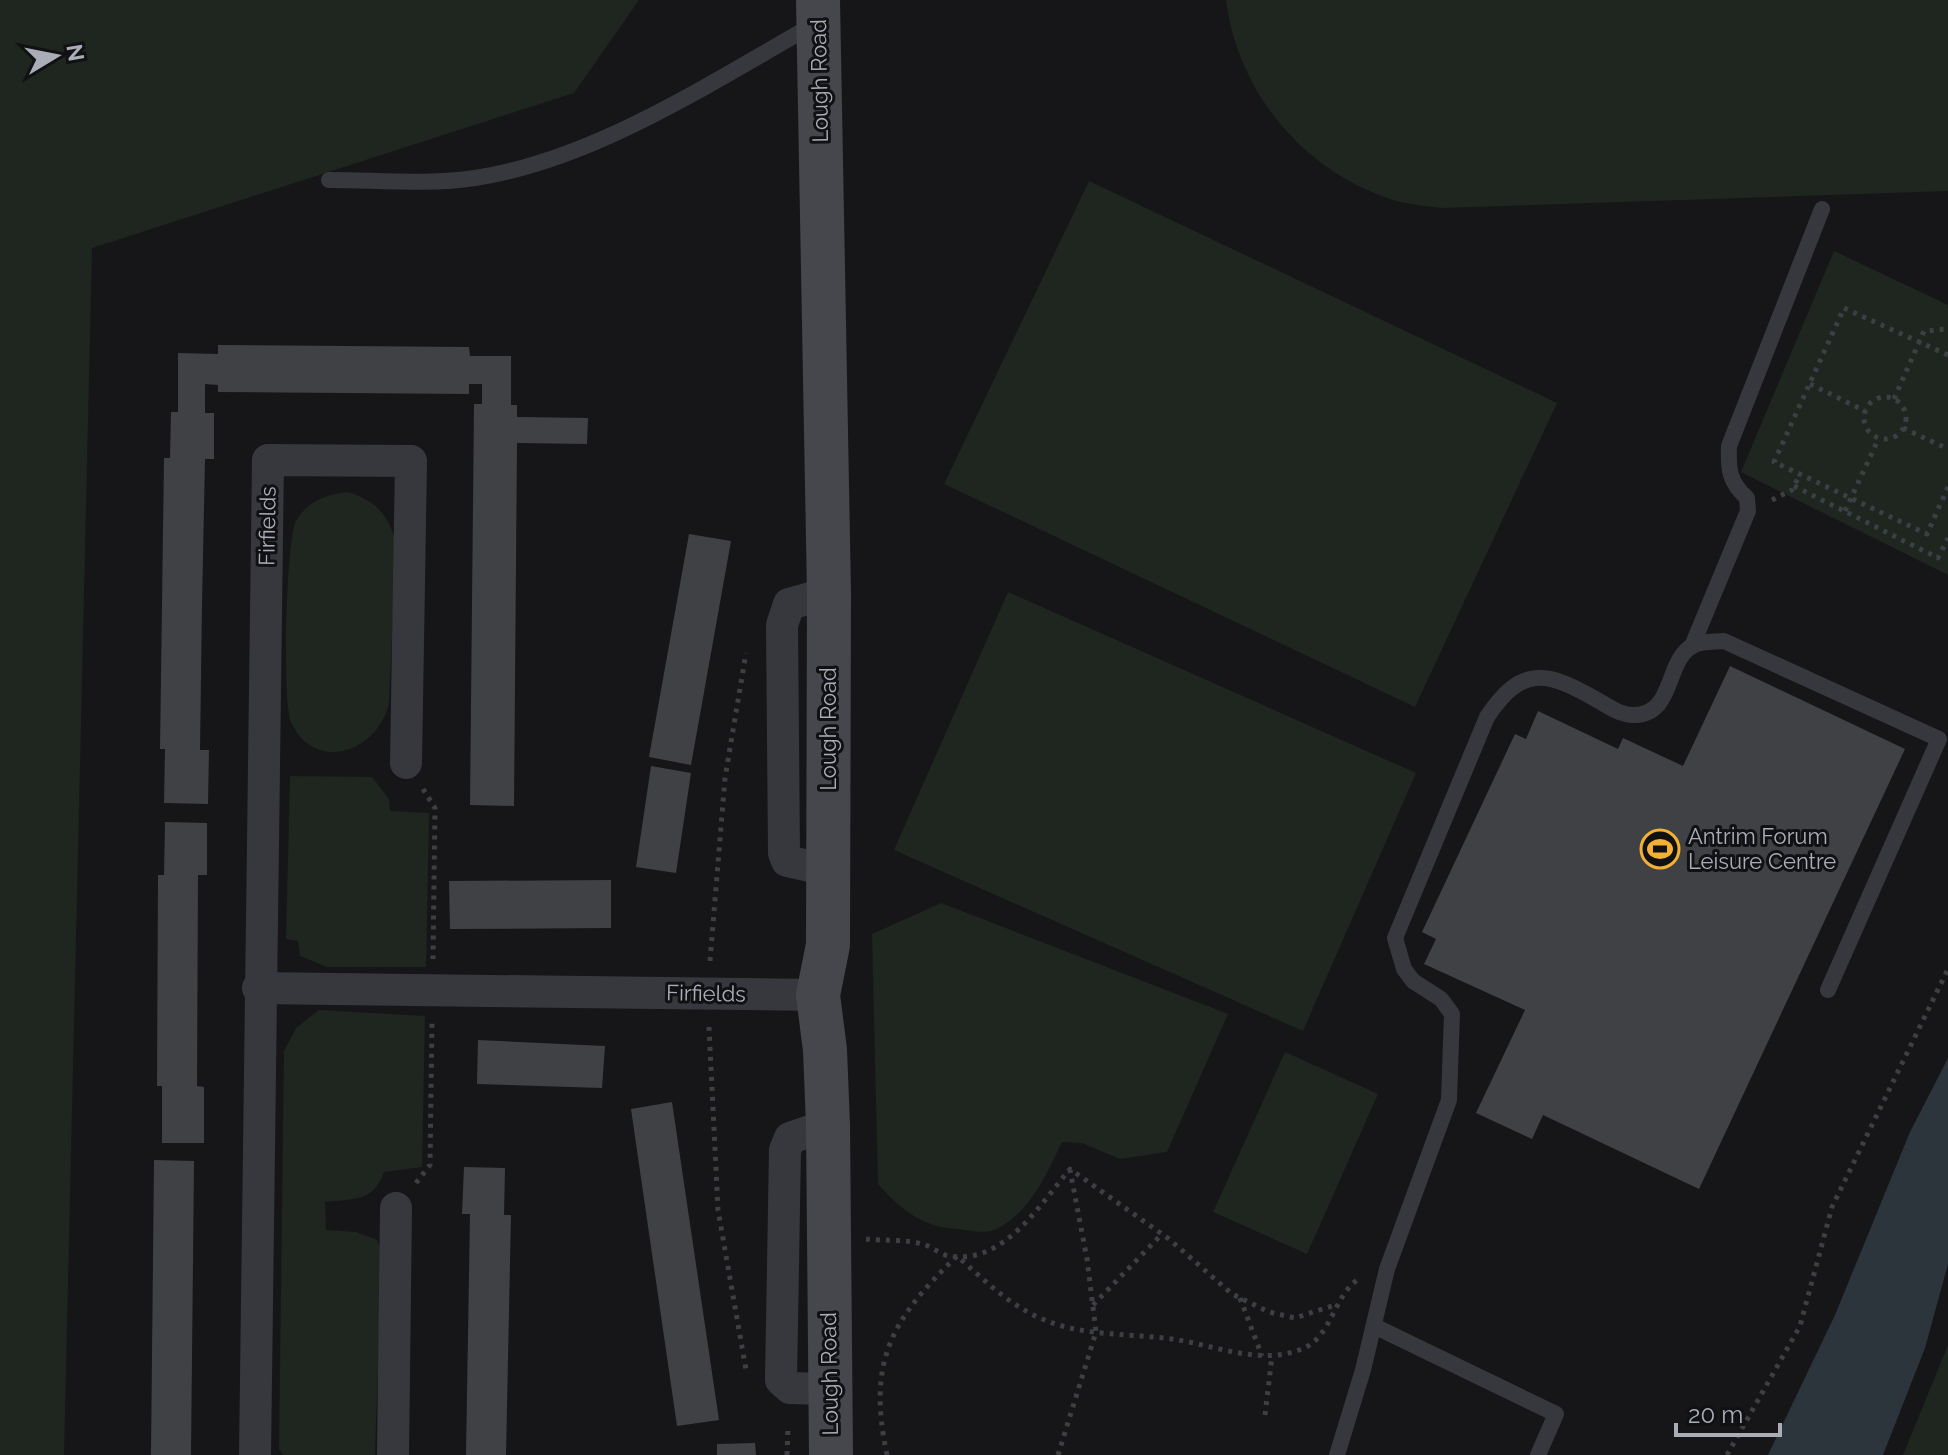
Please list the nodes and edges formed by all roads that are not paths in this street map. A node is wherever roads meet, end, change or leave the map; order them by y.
1 (818, 11) edge
2 (329, 180) dead end
3 (1822, 209) dead end
4 (1692, 646) junction
5 (406, 763) dead end
6 (258, 988) junction
7 (1828, 990) dead end
8 (818, 995) junction
9 (396, 1208) dead end
10 (1374, 1326) junction
11 (255, 1455) edge
12 (393, 1455) edge
13 (831, 1455) edge
14 (1337, 1455) edge
15 (1538, 1455) edge

1 - 2 lane
1 - 8 street, Lough Road
3 - 4 lane
4 - 7 lane
4 - 10 lane
5 - 6 street, Firfields
6 - 8 street, Firfields
6 - 11 street, Firfields
8 - 13 street, Lough Road
9 - 12 street
10 - 14 lane
10 - 15 lane

